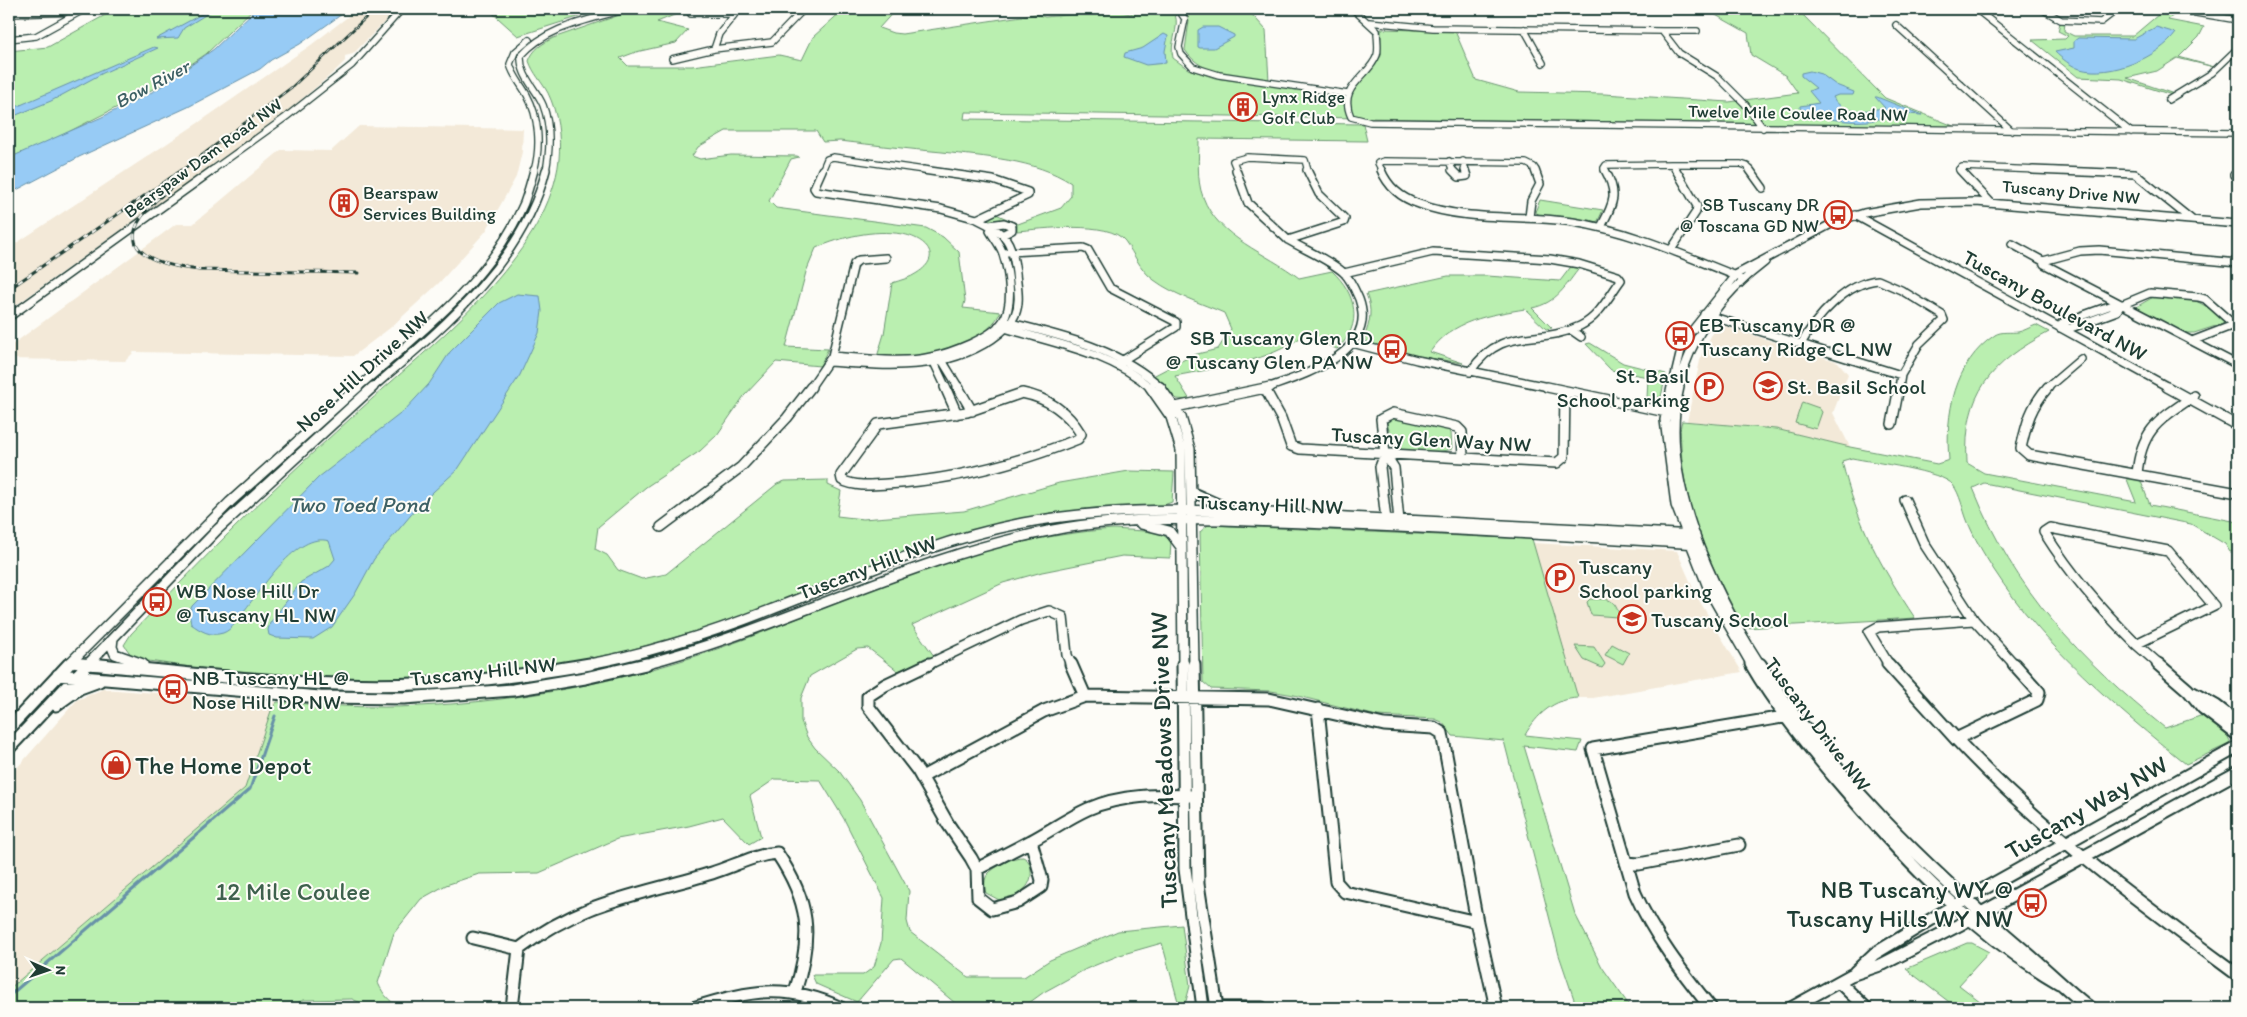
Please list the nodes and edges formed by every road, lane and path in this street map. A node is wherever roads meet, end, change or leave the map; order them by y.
1 (85, 9) edge
2 (402, 9) edge
3 (614, 9) edge
4 (626, 9) edge
5 (739, 9) edge
6 (804, 9) edge
7 (1178, 9) edge
8 (1353, 9) edge
9 (1976, 9) edge
10 (2042, 9) edge
11 (2118, 9) edge
12 (2172, 9) edge
13 (76, 13) junction
14 (692, 14) dead end
15 (734, 14) junction
16 (9, 15) edge
17 (2238, 20) edge
18 (1369, 22) junction
19 (1896, 25) dead end
20 (1524, 29) junction
21 (1662, 31) junction
22 (1697, 31) dead end
23 (9, 39) edge
24 (2238, 48) edge
25 (714, 49) junction
26 (672, 59) dead end
27 (1543, 63) dead end
28 (1348, 94) junction
29 (2168, 100) dead end
30 (2118, 122) junction
31 (1763, 128) junction
32 (2012, 131) junction
33 (2131, 132) junction
34 (2229, 133) junction
35 (2238, 133) edge
36 (1449, 161) junction
37 (1463, 161) junction
38 (1672, 164) junction
39 (2238, 174) edge
40 (2238, 180) edge
41 (1763, 188) dead end
42 (1990, 203) junction
43 (1861, 216) junction
44 (1529, 218) junction
45 (977, 219) junction
46 (2192, 220) junction
47 (2238, 224) edge
48 (990, 227) junction
49 (1601, 227) junction
50 (1004, 234) junction
51 (1288, 240) junction
52 (2012, 244) dead end
53 (1671, 250) junction
54 (1013, 252) junction
55 (1003, 253) junction
56 (886, 258) dead end
57 (2043, 261) junction
58 (2238, 263) edge
59 (1344, 273) junction
60 (1739, 277) junction
61 (2121, 305) junction
62 (1705, 314) junction
63 (9, 317) edge
64 (1000, 324) junction
65 (2061, 325) junction
66 (1009, 326) junction
67 (2071, 328) junction
68 (1571, 330) junction
69 (1581, 337) dead end
70 (2192, 341) junction
71 (1352, 343) junction
72 (1801, 345) junction
73 (830, 359) junction
74 (937, 359) junction
75 (2081, 359) dead end
76 (1121, 361) junction
77 (2238, 365) edge
78 (1470, 372) junction
79 (1901, 375) junction
80 (1266, 389) junction
81 (1565, 390) junction
82 (2192, 397) junction
83 (1177, 407) junction
84 (1166, 409) junction
85 (972, 411) junction
86 (1668, 411) junction
87 (957, 414) junction
88 (2238, 420) edge
89 (1892, 424) dead end
90 (2238, 426) edge
91 (1385, 454) junction
92 (1463, 458) junction
93 (2137, 474) junction
94 (1192, 492) junction
95 (2238, 493) edge
96 (1905, 500) dead end
97 (1181, 510) junction
98 (1236, 511) junction
99 (1192, 515) junction
100 (1126, 520) junction
101 (1181, 520) junction
102 (1393, 523) junction
103 (661, 527) dead end
104 (1691, 539) junction
105 (1181, 548) junction
106 (1974, 620) junction
107 (112, 638) junction
108 (2136, 644) junction
109 (71, 662) junction
110 (88, 663) junction
111 (163, 669) junction
112 (58, 675) junction
113 (76, 677) junction
114 (104, 679) junction
115 (2188, 690) junction
116 (1086, 696) junction
117 (1188, 696) junction
118 (1318, 709) junction
119 (1790, 716) junction
120 (2238, 723) edge
121 (9, 728) edge
122 (2238, 735) edge
123 (1955, 739) junction
124 (2238, 747) edge
125 (9, 749) edge
126 (2238, 772) edge
127 (922, 777) junction
128 (1183, 796) junction
129 (1195, 796) junction
130 (1031, 842) junction
131 (2066, 845) junction
132 (1739, 846) dead end
133 (2082, 857) junction
134 (1626, 863) junction
135 (977, 869) junction
136 (1960, 903) junction
137 (1975, 916) junction
138 (1477, 922) junction
139 (473, 938) dead end
140 (519, 948) junction
141 (1851, 975) junction
142 (2238, 975) edge
143 (1839, 982) junction
144 (795, 992) junction
145 (512, 1008) edge
146 (693, 1008) edge
147 (841, 1008) edge
148 (1202, 1008) edge
149 (1217, 1008) edge
150 (1262, 1008) edge
151 (1496, 1008) edge
152 (1711, 1008) edge
153 (1792, 1008) edge
154 (1866, 1008) edge
155 (2090, 1008) edge

1 - 13 street
2 - 63 street, Bearspaw Dam Road NW
3 - 109 street, Nose Hill Drive NW
4 - 107 street, Nose Hill Drive NW
5 - 15 street
6 - 25 street
7 - 28 street
8 - 18 street
9 - 30 street
10 - 11 street
12 - 17 street
13 - 16 street
13 - 23 street
14 - 15 street
15 - 25 street
18 - 20 street
18 - 28 street
19 - 32 street
20 - 21 street
20 - 27 street
21 - 22 street
21 - 31 street
24 - 29 street
25 - 26 street
28 - 31 street, Twelve Mile Coulee Road NW
30 - 33 street
30 - 34 street
31 - 32 street, Twelve Mile Coulee Road NW
32 - 33 street, Twelve Mile Coulee Road NW
33 - 34 street, Twelve Mile Coulee Road NW
34 - 35 street, Twelve Mile Coulee Road NW
36 - 37 street
36 - 37 street
36 - 44 street
37 - 44 street
38 - 41 street
38 - 49 street
38 - 53 street
39 - 40 street
42 - 43 street, Tuscany Drive NW
42 - 46 street, Tuscany Drive NW
42 - 46 street
43 - 60 street, Tuscany Drive NW
43 - 65 street, Tuscany Boulevard NW
44 - 49 street
45 - 45 street
45 - 48 street
46 - 47 street, Tuscany Drive NW
48 - 50 street
48 - 50 street
48 - 55 street
49 - 53 street
50 - 54 street
51 - 51 street
51 - 59 street
52 - 57 street
53 - 60 street
54 - 55 street
54 - 66 street
54 - 76 street
55 - 64 street
56 - 73 street
57 - 58 street
57 - 61 street
59 - 68 street
59 - 71 street
60 - 62 street, Tuscany Drive NW
61 - 65 street
61 - 67 street
61 - 70 street
61 - 70 street
62 - 72 street
62 - 86 street, Tuscany Drive NW
64 - 66 street
64 - 74 street
65 - 67 street
65 - 82 street, Tuscany Boulevard NW
66 - 74 street
66 - 76 street
67 - 82 street, Tuscany Boulevard NW
68 - 69 street
68 - 78 street
70 - 77 street
71 - 78 street
71 - 80 street
72 - 79 street
72 - 79 street
73 - 74 street
73 - 103 street
74 - 85 street
74 - 87 street
75 - 93 street
76 - 83 street, Tuscany Meadows Drive NW
76 - 84 street, Tuscany Meadows Drive NW
78 - 81 street
79 - 89 street
80 - 83 street
80 - 91 street, Tuscany Glen Way NW
81 - 86 street
81 - 92 street, Tuscany Glen Way NW
82 - 88 street, Tuscany Boulevard NW
82 - 90 street, Tuscany Boulevard NW
82 - 93 street
83 - 84 street
83 - 94 street, Tuscany Meadows Drive NW
84 - 97 street, Tuscany Meadows Drive NW
85 - 87 street
85 - 87 street
86 - 104 street, Tuscany Drive NW
91 - 92 street, Tuscany Glen Way NW
91 - 92 street
91 - 102 street
91 - 102 street
93 - 95 street
94 - 98 street
94 - 99 street, Tuscany Meadows Drive NW
96 - 106 street
97 - 99 street, Tuscany Hill NW
97 - 101 street, Tuscany Meadows Drive NW
97 - 111 street, Tuscany Hill NW
98 - 99 street, Tuscany Hill NW
98 - 102 street, Tuscany Hill NW
99 - 101 street, Tuscany Hill NW
99 - 102 street, Tuscany Hill NW
99 - 117 street, Tuscany Meadows Drive NW
100 - 101 street, Tuscany Hill NW
100 - 105 street
100 - 114 street, Tuscany Hill NW
101 - 105 street, Tuscany Meadows Drive NW
102 - 104 street, Tuscany Hill NW
104 - 119 street, Tuscany Drive NW
105 - 117 street, Tuscany Meadows Drive NW
106 - 123 street
106 - 123 street
107 - 110 street, Nose Hill Drive NW
107 - 111 street
108 - 108 street
108 - 115 street
109 - 110 street, Tuscany Hill NW
109 - 112 street, Nose Hill Drive NW
110 - 111 street, Tuscany Hill NW
110 - 113 street, Nose Hill Drive NW
112 - 113 street, Tuscany Hill NW
112 - 121 street, Nose Hill Drive NW
113 - 114 street, Tuscany Hill NW
113 - 125 street, Nose Hill Drive NW
114 - 125 street
115 - 120 street
115 - 122 street
116 - 117 street
116 - 127 street
116 - 127 street
117 - 118 street
117 - 128 street, Tuscany Meadows Drive NW
117 - 129 street, Tuscany Meadows Drive NW
118 - 138 street
118 - 138 street
119 - 134 street
119 - 136 street, Tuscany Drive NW
123 - 131 street
124 - 131 street, Tuscany Way NW
126 - 133 street, Tuscany Way NW
127 - 135 street
128 - 129 street
128 - 130 street
128 - 148 street, Tuscany Meadows Drive NW
129 - 149 street, Tuscany Meadows Drive NW
130 - 135 street
130 - 135 street
131 - 133 street
131 - 136 street, Tuscany Way NW
132 - 134 street
133 - 137 street, Tuscany Way NW
133 - 142 street
134 - 152 street
136 - 137 street, Tuscany Drive NW
136 - 141 street, Tuscany Way NW
137 - 141 street, Tuscany Way NW
137 - 155 street, Tuscany Drive NW
138 - 151 street
139 - 140 street
140 - 144 street
140 - 145 street
141 - 143 street, Tuscany Way NW
143 - 153 street, Tuscany Way NW
143 - 154 street
144 - 146 street
144 - 147 street
148 - 149 street
149 - 150 street

